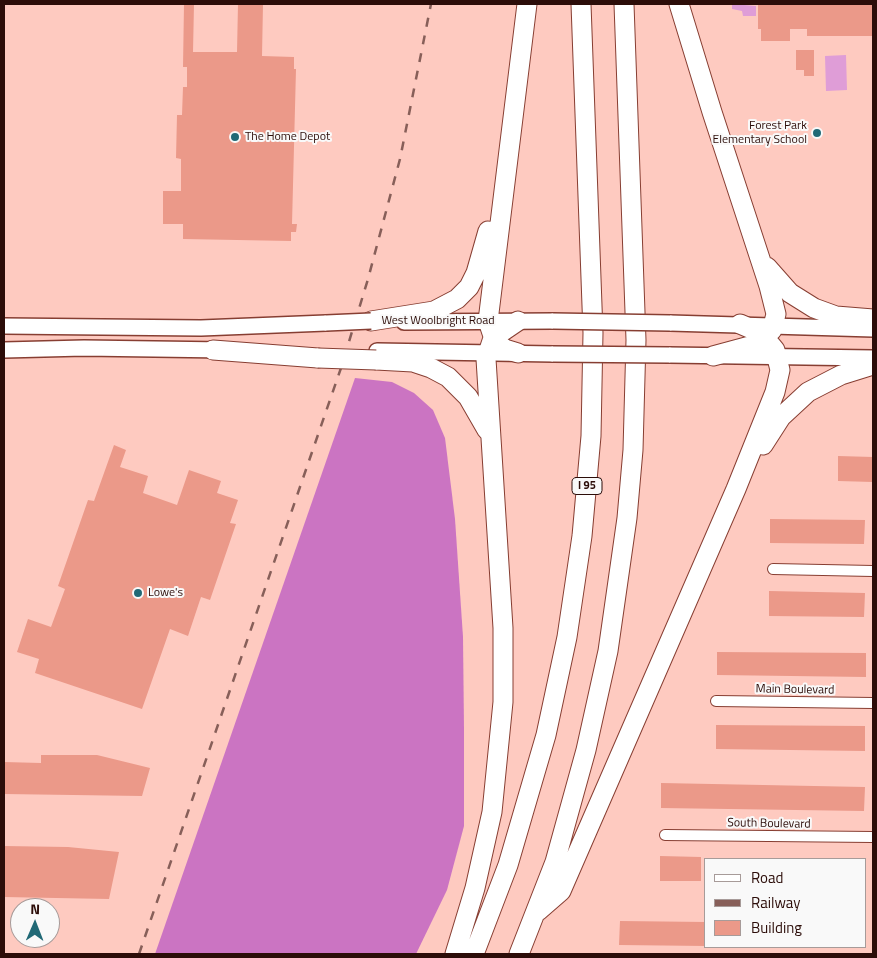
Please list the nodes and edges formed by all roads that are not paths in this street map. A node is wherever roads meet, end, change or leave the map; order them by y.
1 (526, 4) edge
2 (581, 4) edge
3 (624, 4) edge
4 (679, 4) edge
5 (510, 140) junction
6 (760, 258) junction
7 (873, 319) edge
8 (383, 320) junction
9 (518, 321) joint
10 (740, 324) joint
11 (4, 326) edge
12 (873, 328) edge
13 (770, 331) junction
14 (489, 337) junction
15 (4, 350) edge
16 (213, 350) joint
17 (518, 353) joint
18 (377, 355) junction
19 (713, 356) junction
20 (777, 357) junction
21 (873, 358) edge
22 (873, 365) edge
23 (490, 436) junction
24 (736, 489) junction
25 (773, 569) dead end
26 (873, 571) edge
27 (716, 701) dead end
28 (873, 703) edge
29 (665, 835) dead end
30 (873, 837) edge
31 (537, 912) junction
32 (455, 954) edge
33 (474, 954) edge
34 (519, 954) edge

1 - 5 highway
2 - 33 highway, I 95
3 - 31 highway
4 - 6 highway
5 - 8 highway
5 - 14 highway
6 - 7 highway
6 - 13 highway
8 - 11 main road, West Woolbright Road, bridge
8 - 14 main road, West Woolbright Road
9 - 10 main road, bridge
9 - 14 highway
10 - 13 highway
12 - 13 main road
13 - 19 highway
13 - 20 highway
14 - 17 highway
14 - 18 main road
14 - 23 highway
15 - 16 main road
16 - 18 highway, bridge
17 - 19 main road, bridge
18 - 23 highway
19 - 20 main road
20 - 21 main road
20 - 24 highway
22 - 24 highway
23 - 32 highway
24 - 31 highway
25 - 26 street
27 - 28 street, Main Boulevard
29 - 30 street, South Boulevard
31 - 34 highway

